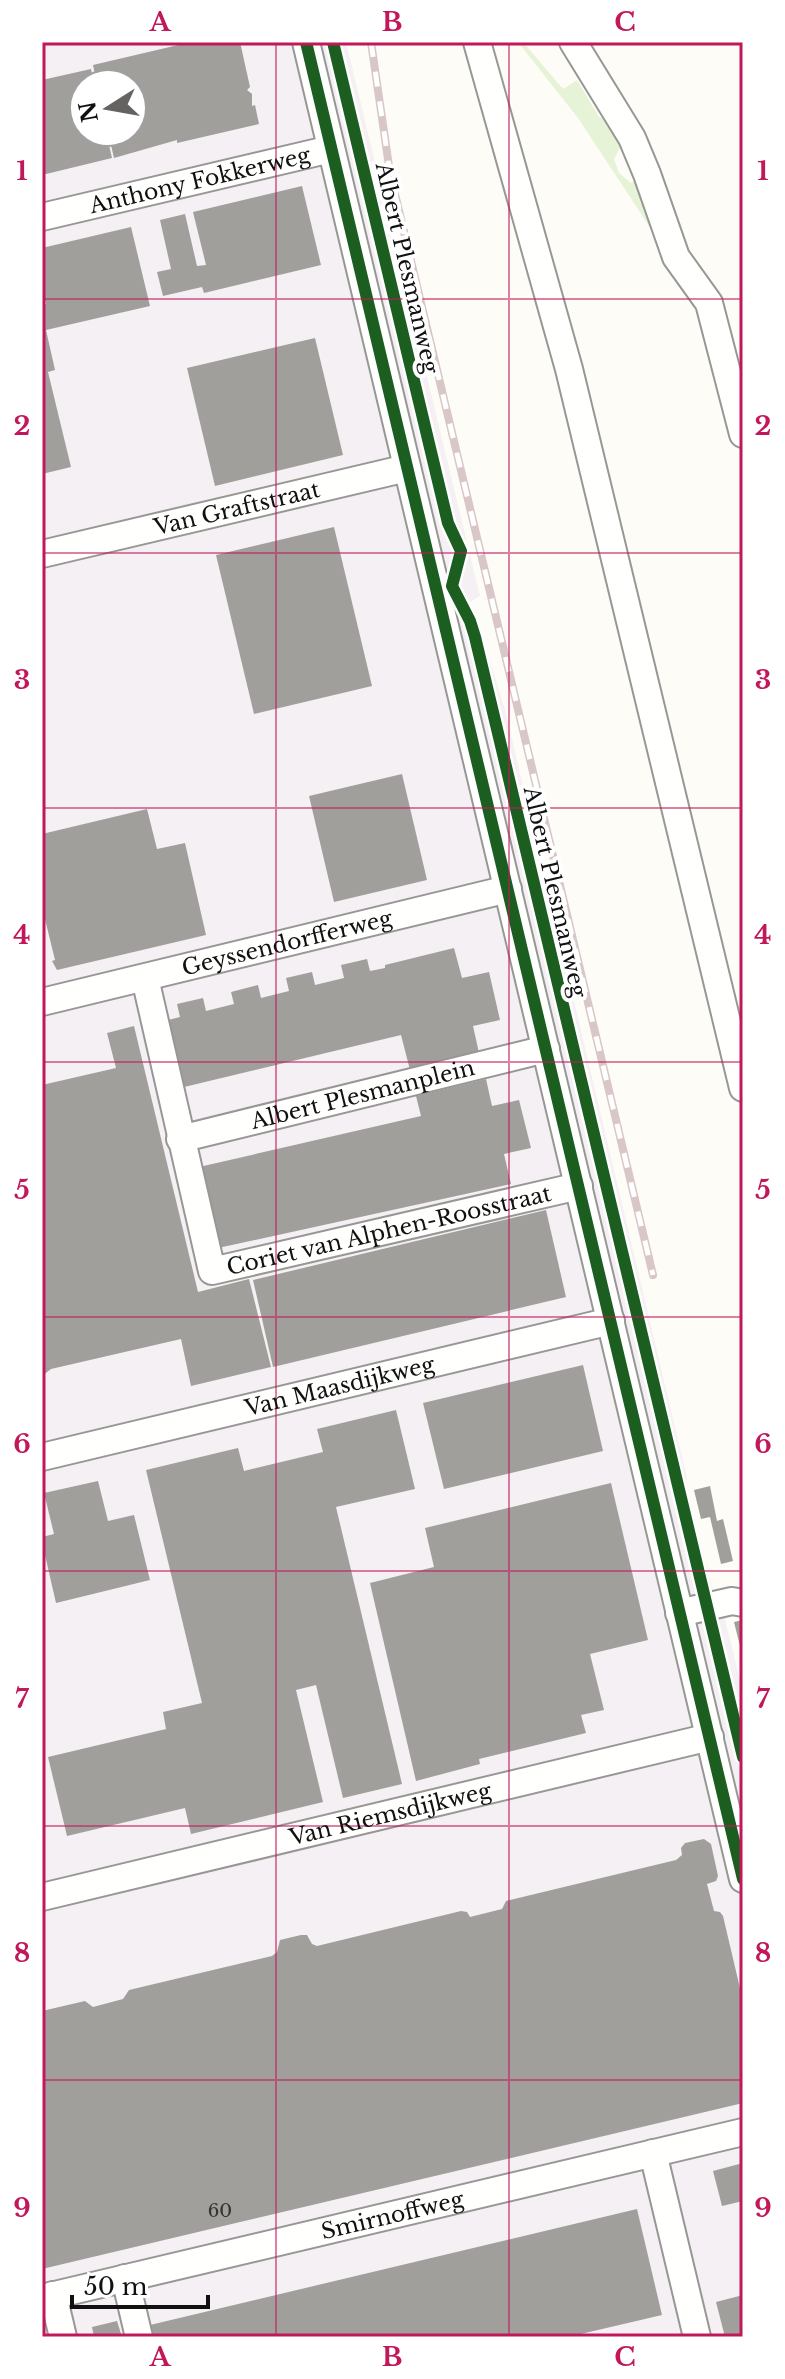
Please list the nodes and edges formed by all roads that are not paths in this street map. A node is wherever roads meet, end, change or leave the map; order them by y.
1 (306, 42) edge
2 (477, 42) edge
3 (573, 42) edge
4 (331, 149) junction
5 (42, 217) edge
6 (743, 434) edge
7 (407, 468) junction
8 (42, 554) edge
9 (508, 889) junction
10 (145, 978) junction
11 (42, 1002) edge
12 (546, 1049) junction
13 (743, 1088) edge
14 (180, 1139) junction
15 (579, 1186) junction
16 (611, 1321) junction
17 (42, 1457) edge
18 (743, 1603) edge
19 (679, 1613) junction
20 (710, 1737) junction
21 (743, 1879) edge
22 (42, 1897) edge
23 (743, 2132) edge
24 (653, 2153) junction
25 (125, 2278) junction
26 (48, 2296) edge
27 (63, 2337) edge
28 (139, 2337) edge
29 (697, 2337) edge

1 - 4 street, Albert Plesmanweg
2 - 13 street
3 - 6 street
4 - 5 street, Anthony Fokkerweg
4 - 7 street, Albert Plesmanweg
7 - 8 street, Van Graftstraat
7 - 9 street, Albert Plesmanweg
9 - 10 street, Geyssendorfferweg
9 - 12 street, Albert Plesmanweg
10 - 11 street, Geyssendorfferweg
10 - 14 street, Coriet van Alphen-Roosstraat
12 - 14 street, Albert Plesmanplein
12 - 15 street, Albert Plesmanweg
14 - 15 street, Coriet van Alphen-Roosstraat
15 - 16 street, Albert Plesmanweg
16 - 17 street, Van Maasdijkweg
16 - 19 street, Albert Plesmanweg
18 - 19 street
19 - 20 street, Albert Plesmanweg
20 - 21 street, Albert Plesmanweg
20 - 22 street, Van Riemsdijkweg
23 - 24 street, Smirnoffweg
24 - 25 street, Smirnoffweg
24 - 29 street
25 - 26 street, Smirnoffweg
25 - 28 street
26 - 27 street

